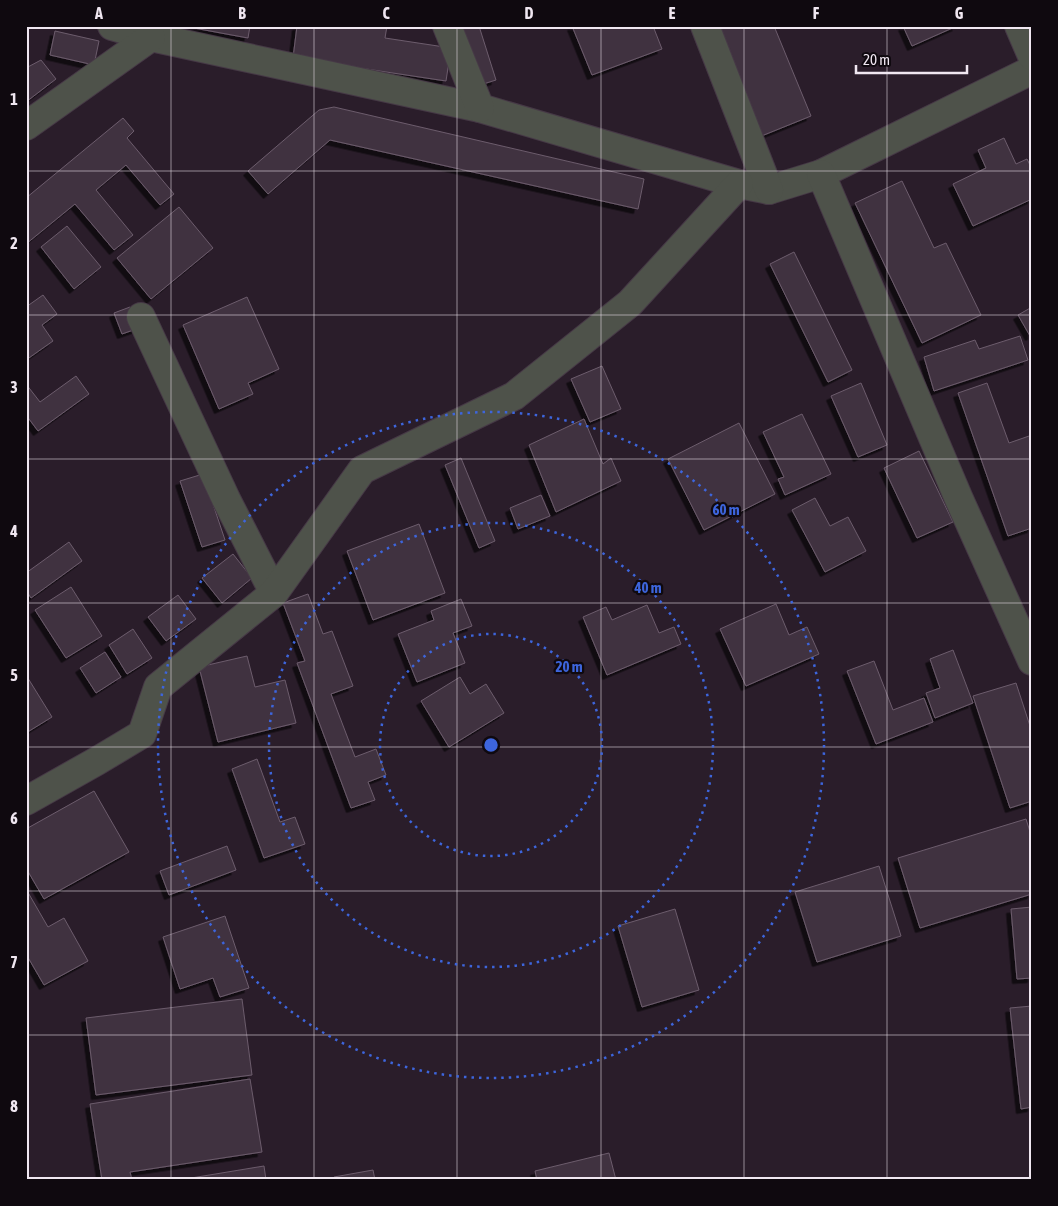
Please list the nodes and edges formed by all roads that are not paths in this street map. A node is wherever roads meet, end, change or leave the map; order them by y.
1 (112, 26) edge
2 (446, 26) edge
3 (706, 26) edge
4 (1019, 26) edge
5 (151, 37) junction
6 (1032, 56) edge
7 (1032, 70) edge
8 (480, 108) junction
9 (26, 126) edge
10 (821, 174) junction
11 (739, 184) junction
12 (769, 190) junction
13 (141, 317) dead end
14 (274, 593) junction
15 (1032, 661) edge
16 (26, 801) edge

1 - 5 street
2 - 8 street
3 - 12 street
4 - 6 street
5 - 8 street
5 - 9 street
7 - 10 street
8 - 11 street
10 - 12 street
10 - 15 street
11 - 12 street
11 - 14 street
13 - 14 street
14 - 16 street

